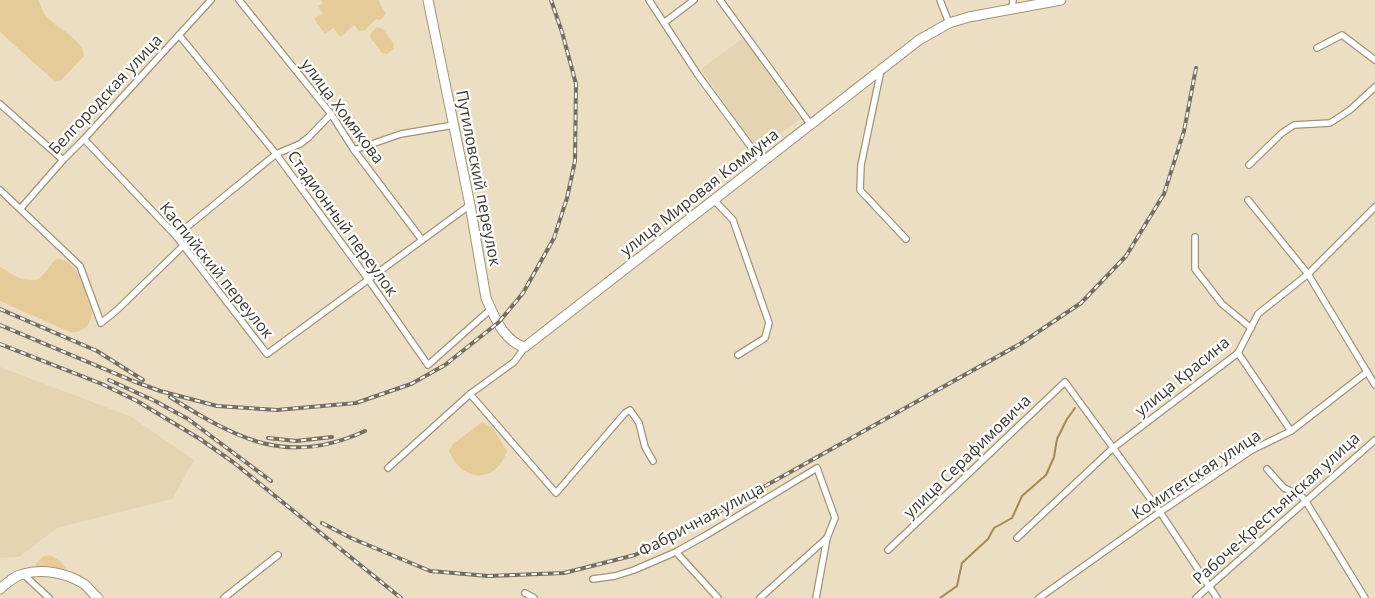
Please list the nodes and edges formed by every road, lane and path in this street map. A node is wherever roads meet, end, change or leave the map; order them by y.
1 (211, 0) edge
2 (239, 0) edge
3 (428, 0) edge
4 (650, 0) edge
5 (694, 0) edge
6 (720, 0) edge
7 (940, 0) edge
8 (1061, 0) edge
9 (1013, 4) edge
10 (665, 22) junction
11 (949, 23) junction
12 (178, 35) junction
13 (1317, 48) dead end
14 (1375, 60) edge
15 (881, 70) junction
16 (1375, 87) edge
17 (0, 104) edge
18 (331, 114) junction
19 (454, 125) junction
20 (811, 125) junction
21 (84, 139) junction
22 (354, 150) junction
23 (276, 154) junction
24 (63, 160) junction
25 (762, 162) junction
26 (1249, 165) dead end
27 (0, 190) edge
28 (714, 200) junction
29 (1248, 200) dead end
30 (470, 205) junction
31 (1375, 207) edge
32 (21, 208) junction
33 (176, 236) junction
34 (1195, 237) dead end
35 (906, 238) dead end
36 (422, 240) junction
37 (183, 246) junction
38 (1308, 274) junction
39 (368, 279) junction
40 (491, 309) junction
41 (1251, 328) junction
42 (525, 347) junction
43 (1238, 353) junction
44 (738, 355) dead end
45 (1367, 372) junction
46 (1375, 385) edge
47 (470, 394) junction
48 (1291, 431) junction
49 (1375, 440) edge
50 (1113, 448) junction
51 (653, 461) dead end
52 (388, 468) dead end
53 (1267, 468) dead end
54 (1305, 500) junction
55 (1160, 512) junction
56 (827, 538) junction
57 (1017, 538) dead end
58 (888, 550) dead end
59 (676, 552) junction
60 (278, 554) dead end
61 (23, 574) junction
62 (593, 579) dead end
63 (1209, 587) junction
64 (0, 589) edge
65 (525, 592) dead end
66 (50, 598) edge
67 (98, 598) edge
68 (224, 598) edge
69 (534, 598) edge
70 (718, 598) edge
71 (760, 598) edge
72 (816, 598) edge
73 (1039, 598) edge
74 (1196, 598) edge
75 (1217, 598) edge
76 (1365, 598) edge

1 - 12 street, Белгородская улица
2 - 18 street, улица Хомякова
3 - 19 main road, Путиловский переулок
4 - 10 street
5 - 10 street
6 - 20 street
7 - 11 street
8 - 9 main road, улица Мировая Коммуна
9 - 11 main road, улица Мировая Коммуна
10 - 25 street
11 - 15 main road, улица Мировая Коммуна
12 - 21 street, Белгородская улица
12 - 23 street, Стадионный переулок
13 - 14 street
15 - 20 main road, улица Мировая Коммуна
15 - 35 street
16 - 26 street
17 - 24 street
18 - 22 street, улица Хомякова
18 - 23 street
19 - 22 street
19 - 30 main road, Путиловский переулок
20 - 25 main road, улица Мировая Коммуна
21 - 24 street, Белгородская улица
21 - 33 street, Каспийский переулок
22 - 36 street, улица Хомякова
23 - 33 street
23 - 39 street, Стадионный переулок
24 - 32 street, Белгородская улица
25 - 28 main road, улица Мировая Коммуна
27 - 32 street
28 - 42 main road, улица Мировая Коммуна
28 - 44 street
29 - 38 street
30 - 36 street
30 - 40 main road, Путиловский переулок
31 - 38 street, улица Красина
32 - 37 street
33 - 37 street, Каспийский переулок
34 - 41 street
36 - 39 street
37 - 39 street, Каспийский переулок
38 - 41 street, улица Красина
38 - 45 street
39 - 40 street, Стадионный переулок
40 - 42 main road, Путиловский переулок
41 - 43 street, улица Красина
42 - 47 street, улица Мировая Коммуна
43 - 48 street
43 - 50 street, улица Красина
45 - 46 street
45 - 48 street, Комитетская улица
47 - 51 street
47 - 52 street, улица Мировая Коммуна
48 - 55 street, Комитетская улица
49 - 54 street, Рабоче-Крестьянская улица
50 - 55 street
50 - 57 street, улица Красина
50 - 58 street, улица Серафимовича
53 - 54 street
54 - 63 street, Рабоче-Крестьянская улица
54 - 76 street
55 - 63 street
55 - 73 street, Комитетская улица
56 - 59 street, Фабричная улица
56 - 71 street
56 - 72 street
59 - 62 street, Фабричная улица
59 - 70 street
60 - 68 street
61 - 64 main road
61 - 66 street
61 - 67 main road
63 - 74 street, Рабоче-Крестьянская улица
63 - 75 street
65 - 69 street

